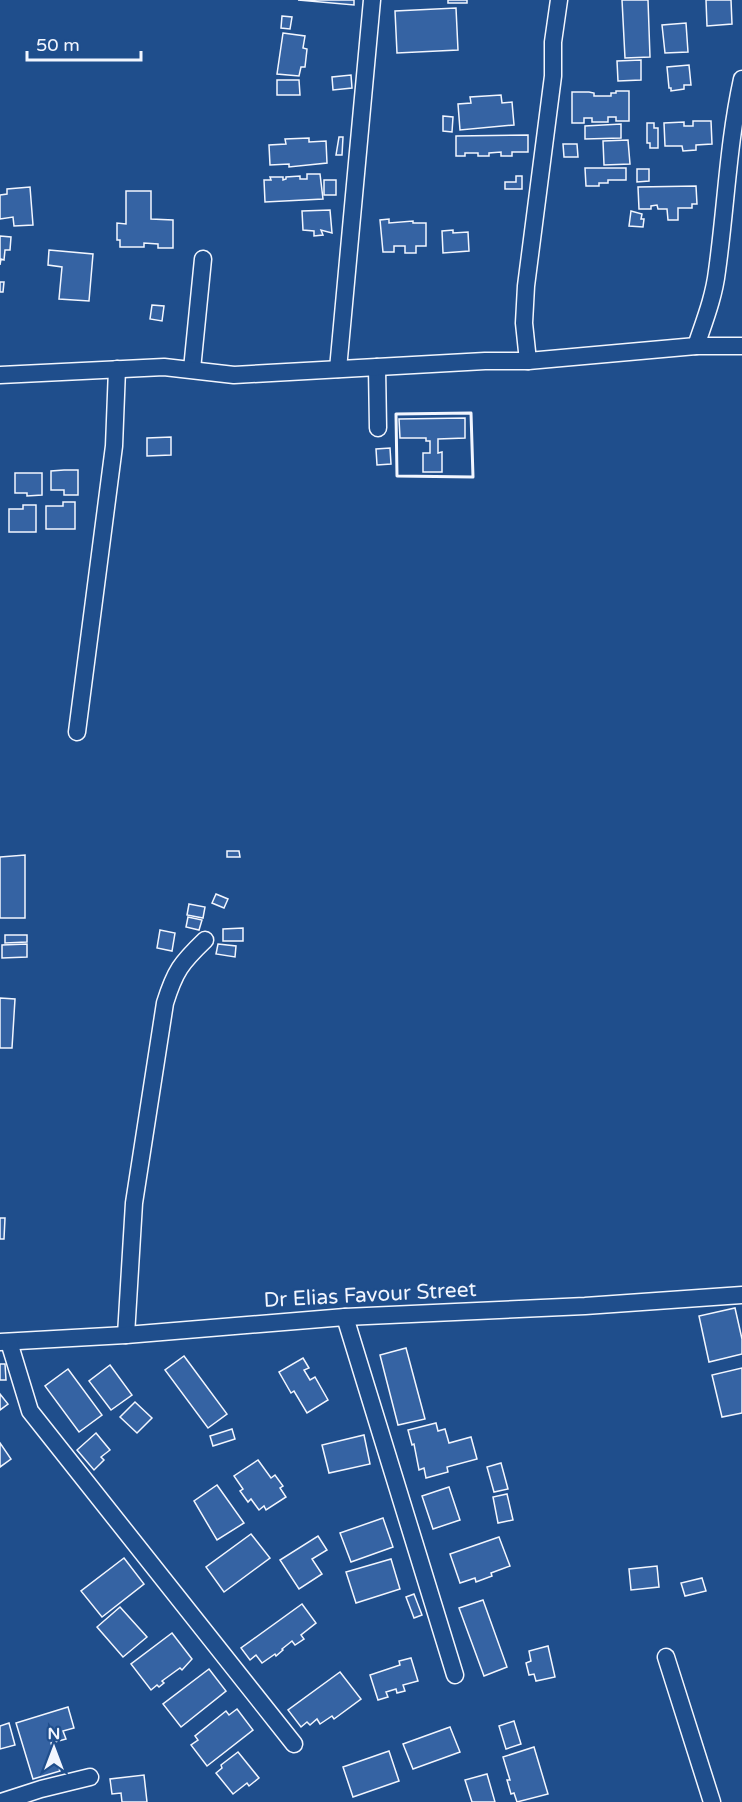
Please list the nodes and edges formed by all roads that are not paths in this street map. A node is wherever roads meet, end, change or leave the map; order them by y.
1 (372, 0) edge
2 (559, 0) edge
3 (742, 79) edge
4 (202, 259) dead end
5 (696, 346) junction
6 (742, 346) edge
7 (528, 361) junction
8 (377, 367) junction
9 (117, 369) junction
10 (192, 369) junction
11 (338, 369) junction
12 (0, 375) edge
13 (378, 428) dead end
14 (77, 732) dead end
15 (205, 940) dead end
16 (742, 1295) edge
17 (345, 1317) junction
18 (126, 1335) junction
19 (4, 1342) edge
20 (666, 1657) dead end
21 (455, 1675) dead end
22 (294, 1744) dead end
23 (90, 1777) dead end
24 (1, 1802) edge
25 (712, 1802) edge

1 - 11 street
2 - 7 street
3 - 5 street
4 - 10 street
5 - 6 street
5 - 7 street
7 - 8 street
8 - 11 street
8 - 13 street
9 - 10 street
9 - 12 street
9 - 14 street
10 - 11 street
15 - 18 street
16 - 17 street, Dr Elias Favour Street
17 - 18 street, Dr Elias Favour Street
17 - 21 street
18 - 19 street, Dr Elias Favour Street
19 - 22 street
20 - 25 street
23 - 24 street

